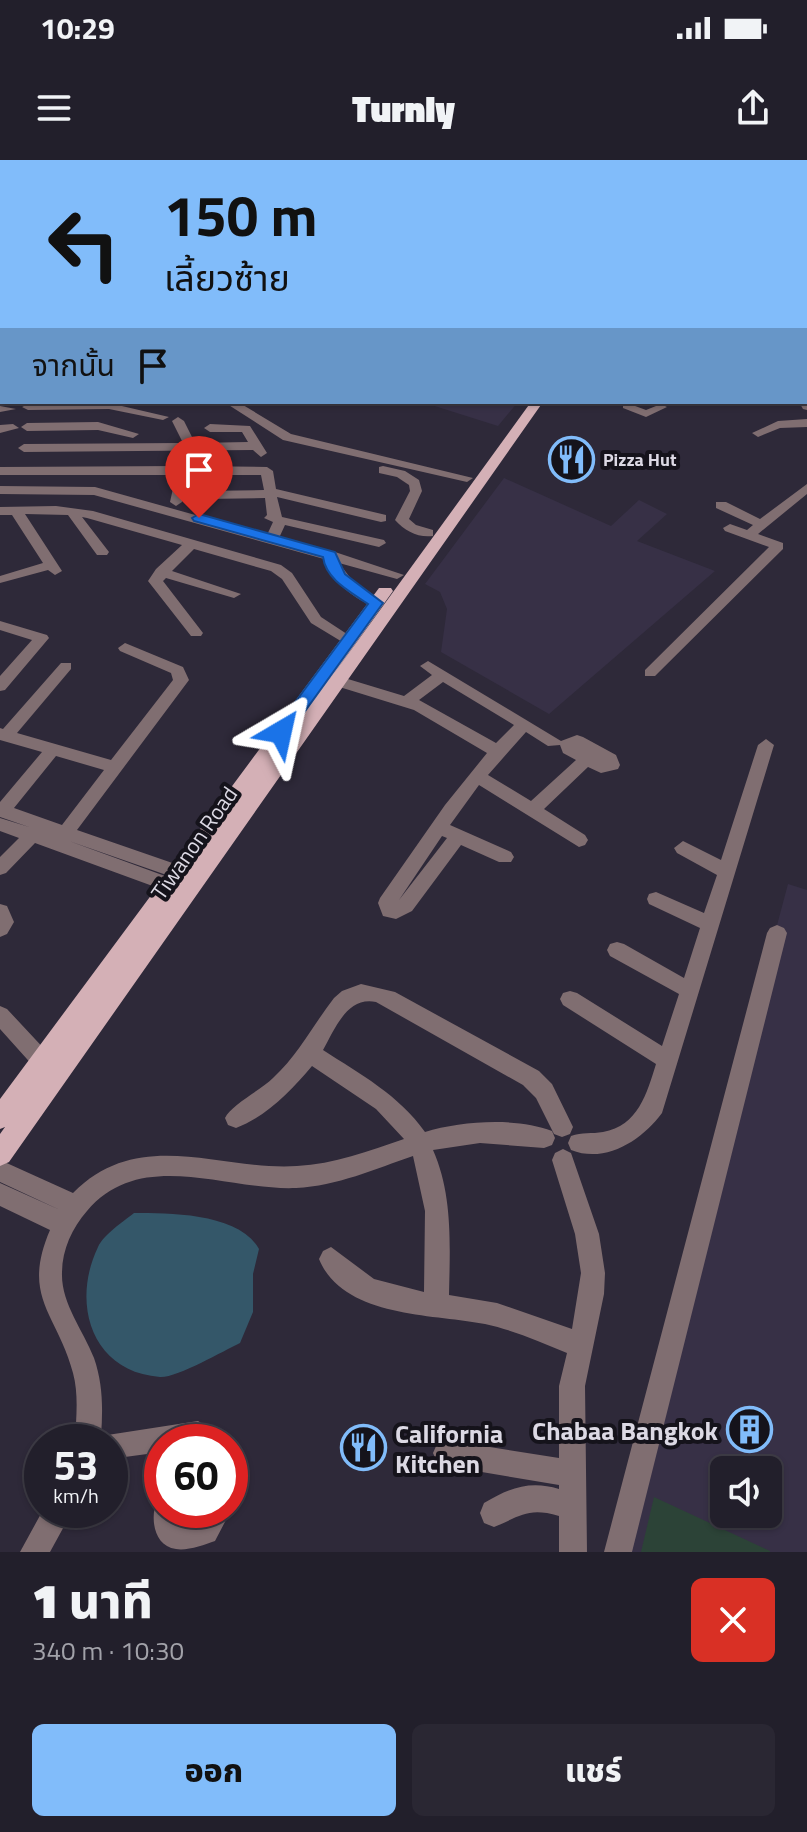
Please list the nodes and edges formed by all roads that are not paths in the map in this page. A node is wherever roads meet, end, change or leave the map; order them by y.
1 (72, 404) edge
2 (233, 404) edge
3 (245, 404) edge
4 (523, 404) edge
5 (536, 404) edge
6 (656, 404) edge
7 (676, 404) edge
8 (627, 406) dead end
9 (28, 407) dead end
10 (211, 411) dead end
11 (163, 417) dead end
12 (178, 421) dead end
13 (807, 423) edge
14 (68, 426) junction
15 (27, 427) dead end
16 (226, 427) junction
17 (210, 428) dead end
18 (758, 433) dead end
19 (133, 434) dead end
20 (259, 446) junction
21 (191, 447) junction
22 (24, 448) dead end
23 (290, 449) dead end
24 (183, 470) junction
25 (0, 471) edge
26 (267, 471) junction
27 (470, 475) junction
28 (807, 488) edge
29 (0, 490) edge
30 (271, 493) junction
31 (203, 495) dead end
32 (218, 495) junction
33 (176, 502) dead end
34 (721, 505) dead end
35 (0, 511) edge
36 (16, 511) junction
37 (71, 511) junction
38 (215, 513) dead end
39 (275, 517) junction
40 (381, 518) dead end
41 (762, 525) junction
42 (730, 528) dead end
43 (428, 533) junction
44 (749, 535) junction
45 (267, 536) junction
46 (379, 543) dead end
47 (191, 544) junction
48 (778, 546) junction
49 (102, 552) dead end
50 (797, 553) dead end
51 (330, 555) junction
52 (161, 572) junction
53 (397, 575) junction
54 (3, 580) dead end
55 (234, 594) dead end
56 (376, 603) junction
57 (0, 625) edge
58 (196, 633) dead end
59 (349, 640) junction
60 (125, 648) dead end
61 (66, 666) dead end
62 (650, 673) dead end
63 (336, 676) junction
64 (0, 686) edge
65 (318, 696) junction
66 (413, 702) junction
67 (524, 724) junction
68 (3, 735) edge
69 (554, 742) dead end
70 (766, 745) dead end
71 (53, 749) junction
72 (497, 751) junction
73 (586, 760) dead end
74 (117, 768) junction
75 (477, 776) junction
76 (532, 810) junction
77 (1, 815) edge
78 (438, 827) junction
79 (38, 829) junction
80 (458, 836) junction
81 (62, 838) junction
82 (579, 840) dead end
83 (683, 848) dead end
84 (505, 857) dead end
85 (0, 868) edge
86 (727, 872) junction
87 (174, 878) junction
88 (656, 899) dead end
89 (0, 911) edge
90 (711, 925) junction
91 (0, 929) edge
92 (777, 933) dead end
93 (617, 950) dead end
94 (690, 991) junction
95 (570, 999) dead end
96 (0, 1015) edge
97 (310, 1053) junction
98 (42, 1061) junction
99 (669, 1061) junction
100 (0, 1118) edge
101 (236, 1118) dead end
102 (553, 1132) junction
103 (419, 1144) junction
104 (571, 1151) junction
105 (0, 1154) edge
106 (0, 1171) edge
107 (0, 1194) edge
108 (69, 1214) junction
109 (331, 1259) dead end
110 (436, 1307) junction
111 (580, 1345) junction
112 (89, 1424) edge
113 (446, 1453) dead end
114 (573, 1474) junction
115 (574, 1508) junction
116 (494, 1513) dead end
117 (48, 1528) edge
118 (170, 1528) edge
119 (207, 1528) edge
120 (34, 1552) edge
121 (573, 1552) edge
122 (618, 1552) edge

1 - 9 street
1 - 11 street
1 - 14 street
2 - 27 street
3 - 27 street
4 - 27 main road, Tiwanon Road
5 - 63 main road, Tiwanon Road
6 - 7 street
6 - 8 street
10 - 16 street
12 - 21 street
13 - 18 street
14 - 15 street
14 - 19 street
16 - 17 street
16 - 20 street
20 - 21 street
20 - 26 street
21 - 22 street
23 - 43 street
24 - 25 street
24 - 26 street
24 - 33 street
26 - 30 street
27 - 43 main road, Tiwanon Road
28 - 41 street
29 - 45 street
30 - 32 street
30 - 39 street
30 - 40 street
31 - 32 street
32 - 38 street
34 - 41 street
35 - 36 street
36 - 37 street
36 - 54 street
37 - 47 street
37 - 49 street
39 - 45 street
39 - 46 street
41 - 44 street
42 - 44 street
43 - 53 main road, Tiwanon Road
44 - 48 street
45 - 51 street
47 - 52 street
47 - 59 street
48 - 50 street
48 - 62 street
51 - 53 street
51 - 56 street
52 - 55 street
52 - 58 street
53 - 56 main road, Tiwanon Road
56 - 59 main road, Tiwanon Road
57 - 64 street
59 - 63 main road, Tiwanon Road
60 - 74 street
61 - 68 street
63 - 65 main road, Tiwanon Road
63 - 66 street
65 - 87 main road, Tiwanon Road
65 - 105 main road, Tiwanon Road
66 - 67 street
66 - 72 street
67 - 69 street
67 - 72 street
68 - 71 street
70 - 86 street
71 - 74 street
71 - 77 street
72 - 75 street
73 - 76 street
74 - 81 street
75 - 76 street
75 - 78 street
76 - 82 street
77 - 79 street
78 - 80 street
78 - 80 street
79 - 81 street
79 - 85 street
80 - 84 street
81 - 87 street
83 - 86 street
86 - 90 street
87 - 98 main road, Tiwanon Road
88 - 90 street
89 - 91 street
90 - 94 street
92 - 122 street
93 - 94 street
94 - 99 street
95 - 99 street
96 - 98 street
97 - 101 street
97 - 102 street
97 - 103 street
98 - 100 main road, Tiwanon Road
99 - 104 street
102 - 103 street
102 - 104 street
103 - 108 street
103 - 110 street
104 - 111 street
106 - 108 street
107 - 108 street
108 - 112 street
109 - 110 street
110 - 111 street
111 - 114 street
113 - 114 street
114 - 115 street
115 - 116 street
115 - 121 street
117 - 120 street
118 - 119 street

